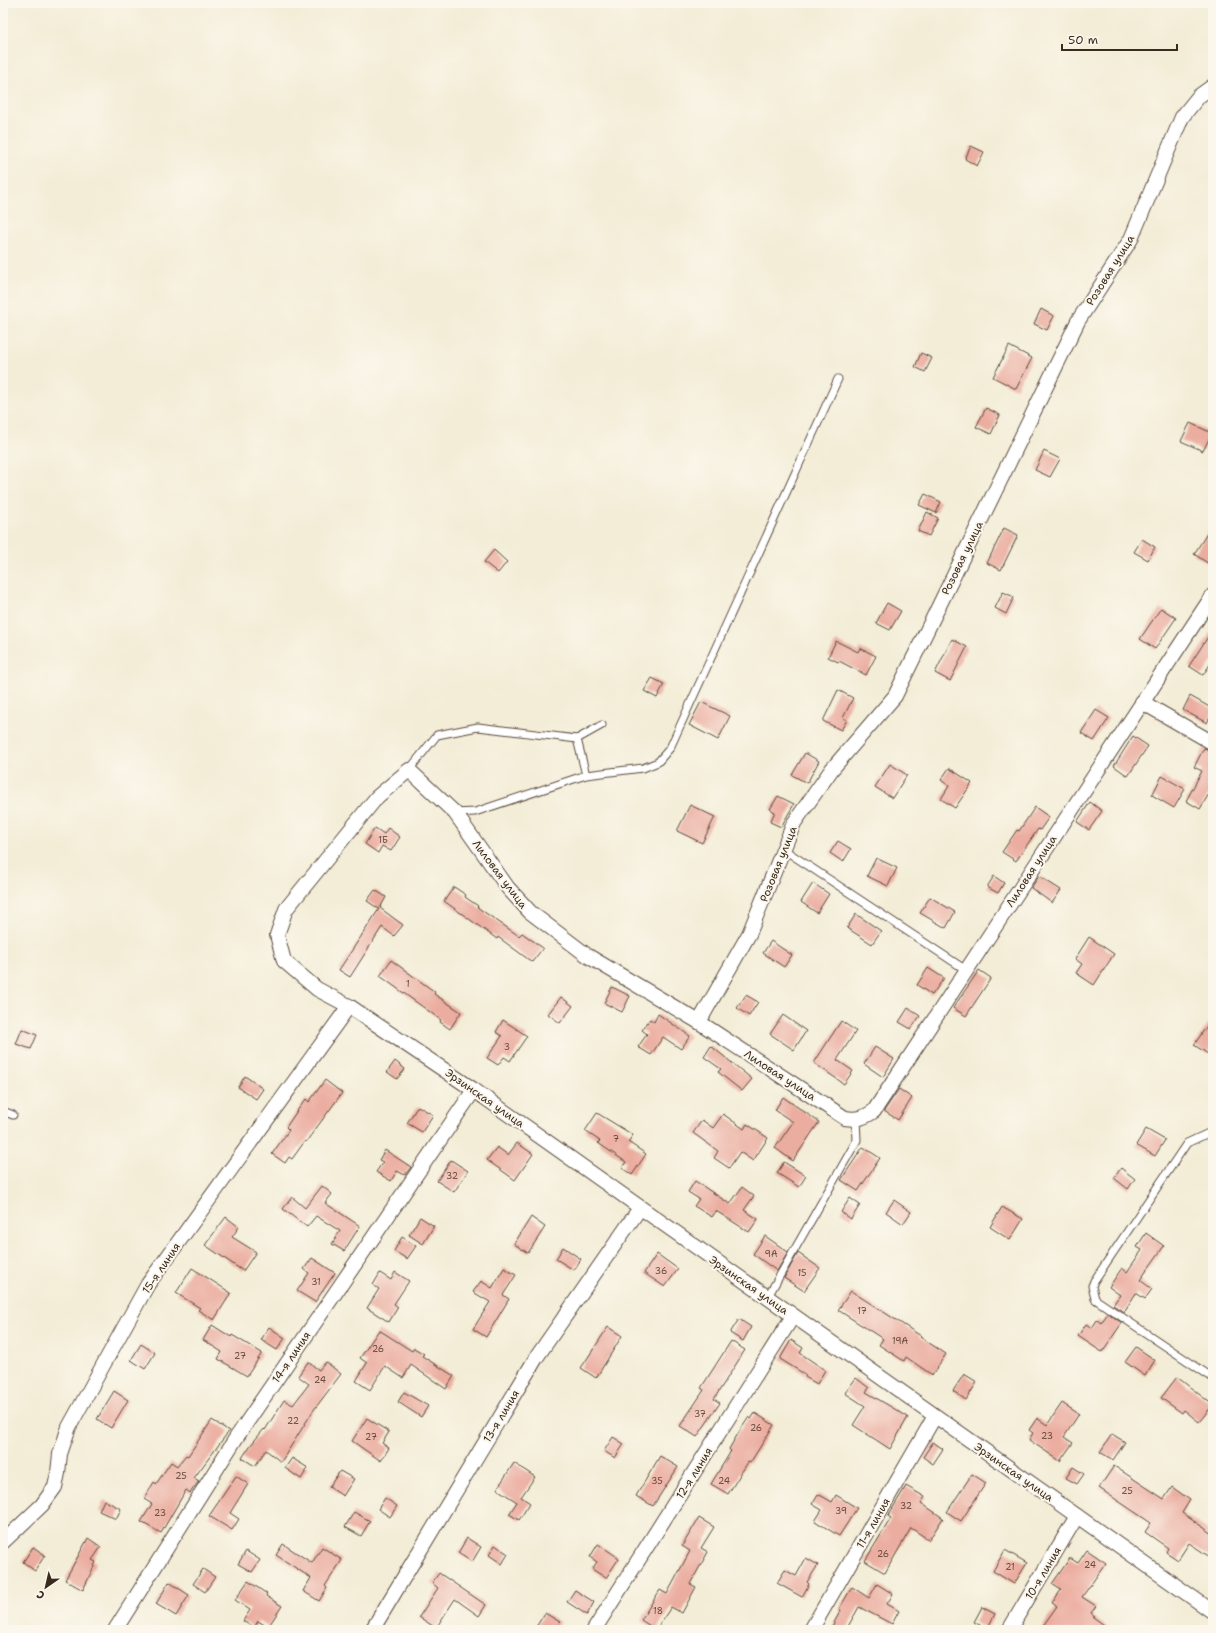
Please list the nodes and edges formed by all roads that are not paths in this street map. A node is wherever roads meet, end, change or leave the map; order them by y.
1 (1213, 86) edge
2 (838, 379) dead end
3 (1213, 595) edge
4 (1142, 702) junction
5 (602, 725) dead end
6 (577, 739) junction
7 (1213, 743) edge
8 (409, 770) junction
9 (586, 775) junction
10 (455, 812) junction
11 (783, 849) junction
12 (966, 970) junction
13 (349, 1006) junction
14 (699, 1022) junction
15 (474, 1090) junction
16 (3, 1111) edge
17 (13, 1115) dead end
18 (856, 1120) junction
19 (1213, 1131) edge
20 (640, 1208) junction
21 (767, 1298) junction
22 (793, 1316) junction
23 (1213, 1378) edge
24 (935, 1416) junction
25 (1077, 1516) junction
26 (3, 1542) edge
27 (1213, 1612) edge
28 (115, 1630) edge
29 (372, 1630) edge
30 (594, 1630) edge
31 (811, 1630) edge
32 (1010, 1630) edge

1 - 11 street, Розовая улица
2 - 9 lane
3 - 4 street, Лиловая улица
4 - 7 street
4 - 12 street, Лиловая улица
5 - 6 lane
6 - 8 lane
6 - 9 lane
8 - 10 street, Лиловая улица
8 - 13 street, Эрзинская улица
9 - 10 lane
10 - 14 street, Лиловая улица
11 - 12 lane
11 - 14 street, Розовая улица
12 - 18 street, Лиловая улица
13 - 15 street, Эрзинская улица
13 - 26 street, 15-я линия
14 - 18 street, Лиловая улица
15 - 20 street, Эрзинская улица
15 - 28 street, 14-я линия
16 - 17 lane
18 - 21 lane
19 - 23 lane
20 - 21 street, Эрзинская улица
20 - 29 street, 13-я линия
21 - 22 street, Эрзинская улица
22 - 24 street, Эрзинская улица
22 - 30 street, 12-я линия
24 - 25 street, Эрзинская улица
24 - 31 street, 11-я линия
25 - 27 street, Эрзинская улица
25 - 32 street, 10-я линия

